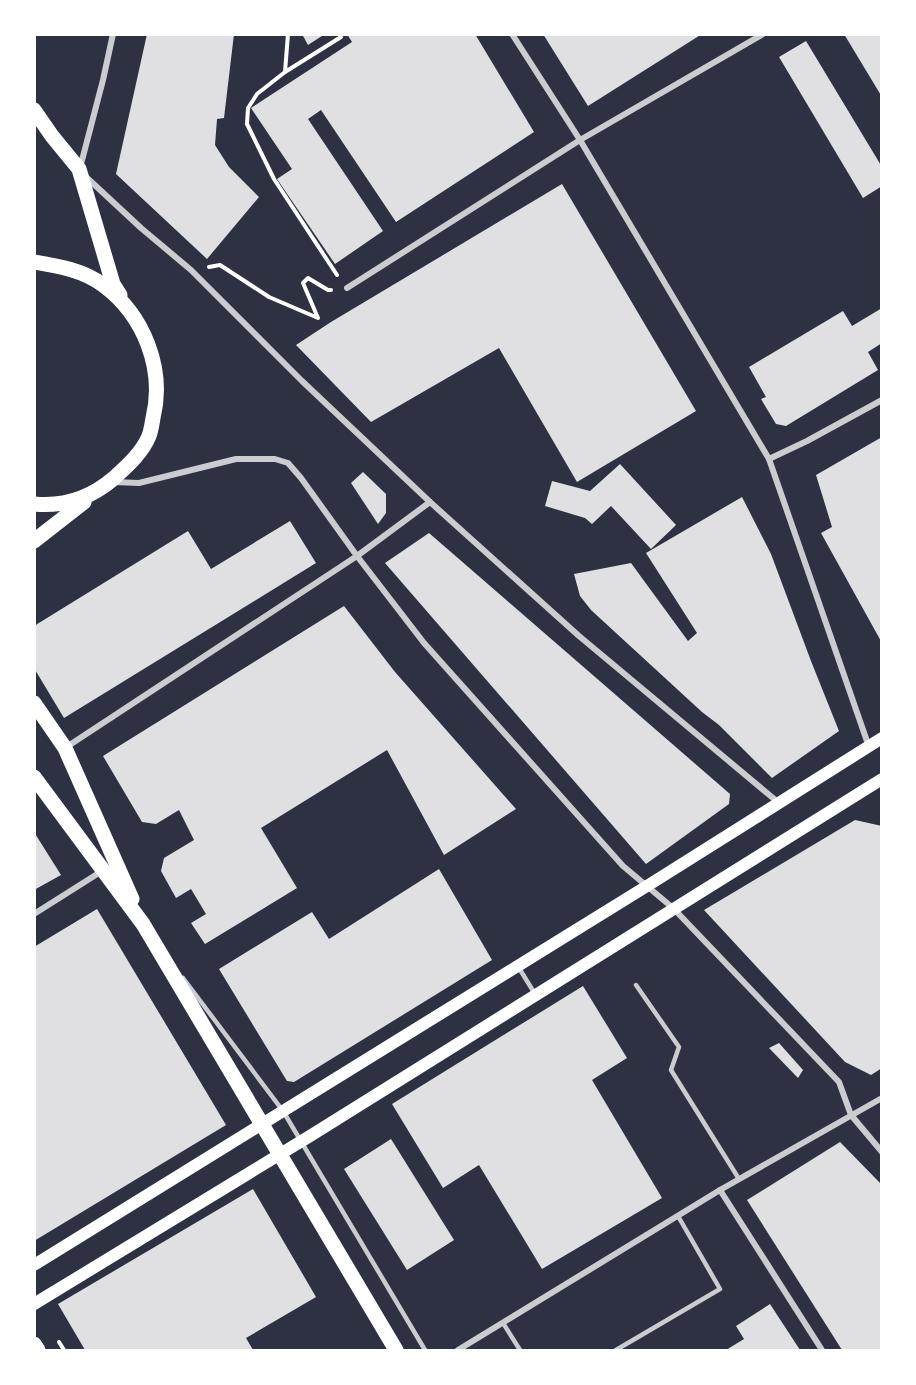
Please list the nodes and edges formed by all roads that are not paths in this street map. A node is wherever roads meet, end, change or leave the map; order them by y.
1 (114, 34) edge
2 (512, 34) edge
3 (763, 34) edge
4 (34, 110) edge
5 (34, 129) edge
6 (52, 136) junction
7 (580, 140) junction
8 (80, 169) junction
9 (34, 262) edge
10 (347, 288) road end
11 (130, 312) junction
12 (882, 400) edge
13 (769, 459) junction
14 (110, 482) junction
15 (91, 495) junction
16 (430, 502) junction
17 (34, 504) edge
18 (34, 541) edge
19 (357, 556) junction
20 (34, 703) edge
21 (882, 738) edge
22 (869, 747) junction
23 (64, 748) junction
24 (34, 777) edge
25 (882, 779) edge
26 (779, 803) junction
27 (102, 870) junction
28 (647, 886) junction
29 (673, 908) junction
30 (34, 914) edge
31 (143, 924) junction
32 (517, 966) junction
33 (636, 986) dead end
34 (535, 994) junction
35 (882, 1098) edge
36 (283, 1111) junction
37 (851, 1115) junction
38 (262, 1124) junction
39 (300, 1141) junction
40 (882, 1152) edge
41 (280, 1153) junction
42 (739, 1179) junction
43 (720, 1190) junction
44 (678, 1216) junction
45 (34, 1265) edge
46 (34, 1304) edge
47 (503, 1323) junction
48 (34, 1344) edge
49 (38, 1350) edge
50 (396, 1350) edge
51 (424, 1350) edge
52 (458, 1350) edge
53 (520, 1350) edge
54 (616, 1350) edge
55 (822, 1350) edge

1 - 8 street
2 - 7 street
3 - 7 street
4 - 6 main road
5 - 6 main road
6 - 8 main road
7 - 10 street
7 - 13 street
8 - 11 main road
8 - 16 street
9 - 11 main road
11 - 14 main road
12 - 13 street
13 - 22 street
14 - 15 main road
14 - 19 street
15 - 17 main road
15 - 18 main road
16 - 19 street
16 - 26 street
19 - 23 street
19 - 28 street
20 - 23 main road
21 - 22 main road
22 - 26 main road
23 - 31 main road
24 - 27 main road
25 - 29 main road
26 - 28 main road
27 - 30 street
27 - 31 main road
28 - 29 street
28 - 32 main road
29 - 34 main road
29 - 37 street
31 - 36 lane
31 - 38 main road
32 - 34 lane
32 - 36 main road
33 - 42 lane
34 - 39 main road
35 - 37 street
36 - 38 main road
36 - 39 lane
37 - 40 street
37 - 42 street
38 - 41 main road
38 - 45 main road
39 - 41 main road
39 - 51 lane
41 - 46 main road
41 - 50 main road
42 - 43 street
43 - 44 street
43 - 55 street
44 - 47 street
44 - 54 lane
47 - 52 street
47 - 53 lane
48 - 49 main road

